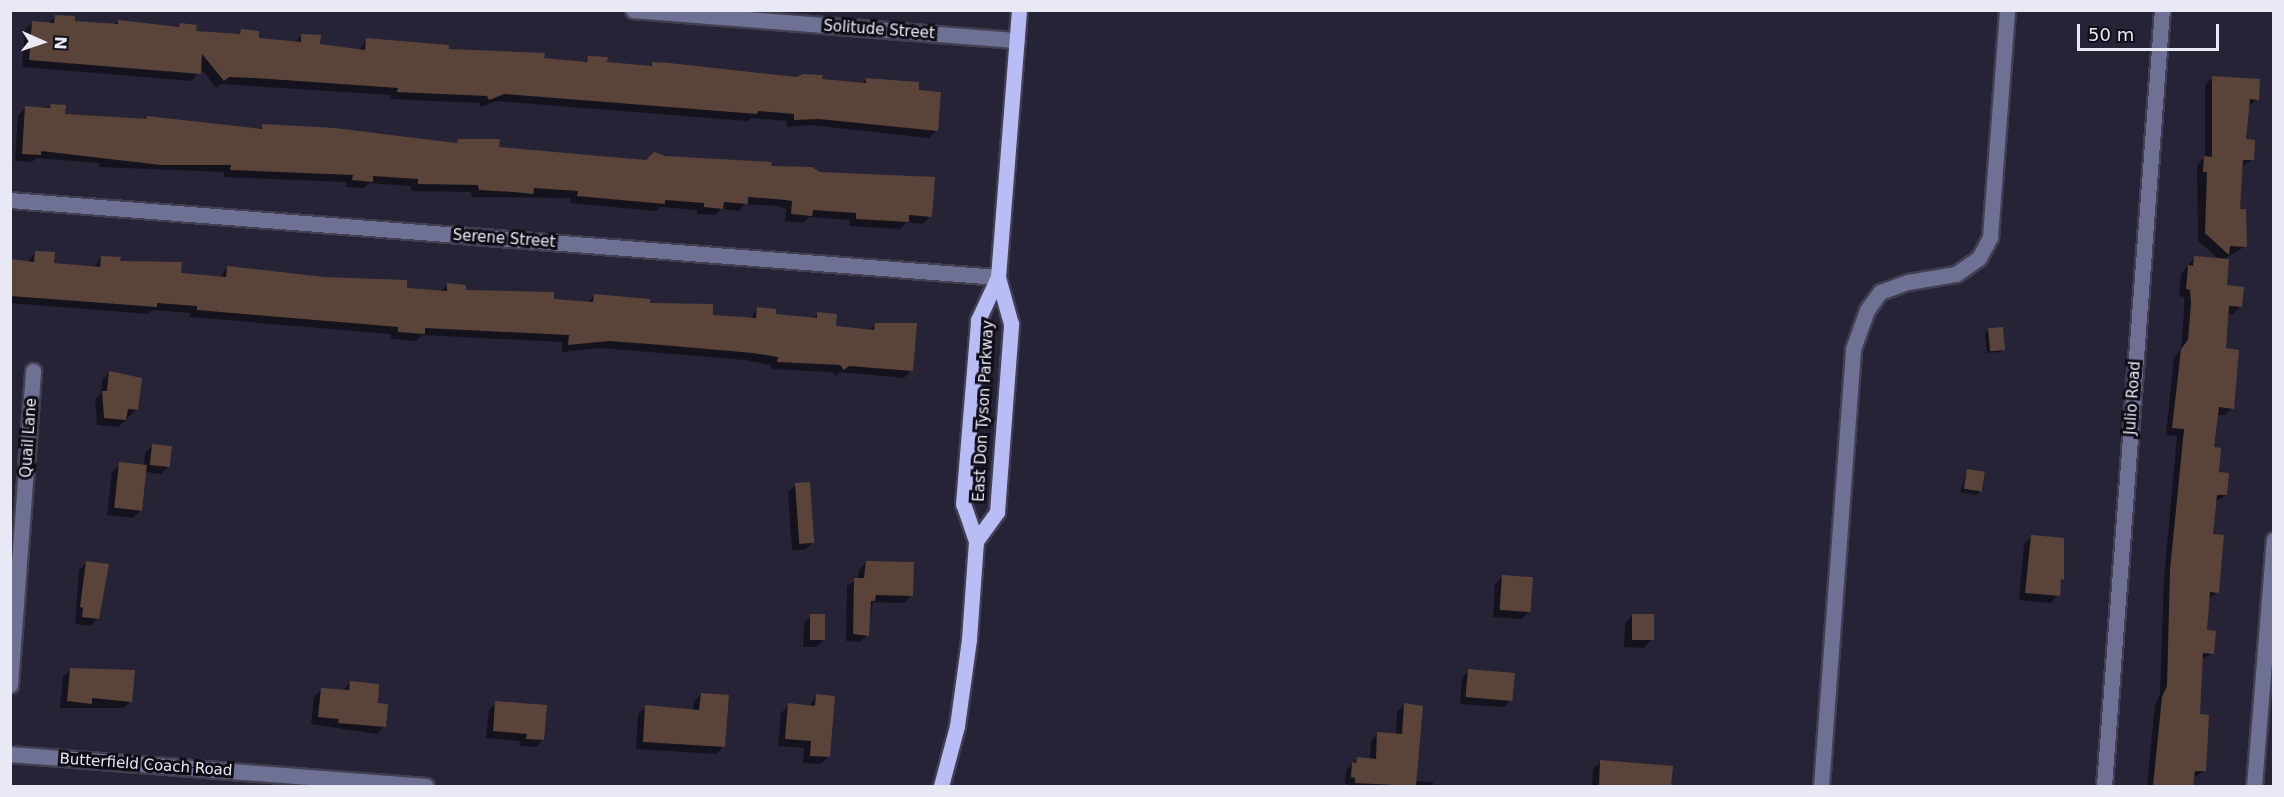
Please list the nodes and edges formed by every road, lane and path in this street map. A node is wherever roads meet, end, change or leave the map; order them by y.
1 (633, 10) edge
2 (1019, 10) edge
3 (2007, 10) edge
4 (2162, 10) edge
5 (1017, 40) junction
6 (10, 200) edge
7 (998, 277) junction
8 (33, 371) dead end
9 (2274, 540) edge
10 (976, 541) junction
11 (10, 685) edge
12 (10, 754) edge
13 (426, 786) edge
14 (941, 786) edge
15 (1821, 786) edge
16 (2104, 786) edge
17 (2254, 786) edge

1 - 5 street, Solitude Street
2 - 5 main road, East Don Tyson Parkway
3 - 15 street
4 - 16 street, Julio Road
5 - 7 main road, East Don Tyson Parkway
6 - 7 street, Serene Street
7 - 10 main road, East Don Tyson Parkway
7 - 10 main road, East Don Tyson Parkway
8 - 11 street, Quail Lane
9 - 17 street
10 - 14 main road, East Don Tyson Parkway
12 - 13 street, Butterfield Coach Road

